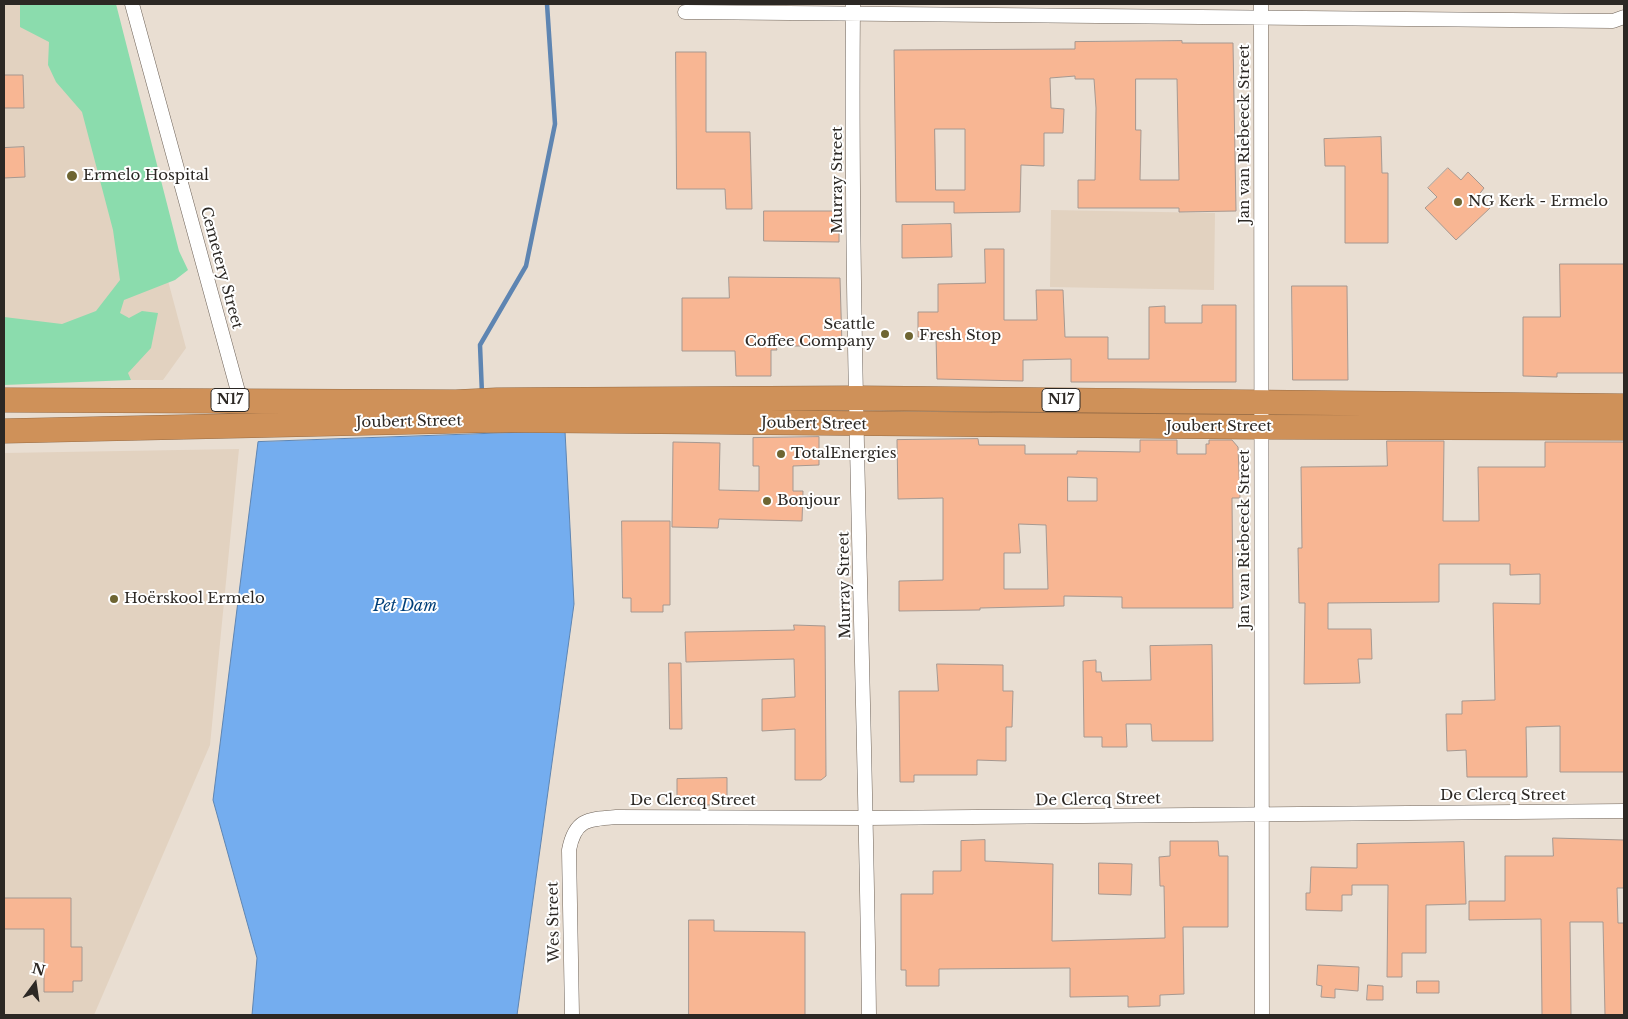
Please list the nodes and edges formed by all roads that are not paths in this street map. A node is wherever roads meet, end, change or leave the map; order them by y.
1 (132, 4) edge
2 (1261, 4) edge
3 (853, 9) edge
4 (685, 12) dead end
5 (1261, 18) junction
6 (1620, 21) edge
7 (858, 398) junction
8 (4, 400) edge
9 (241, 400) junction
10 (1260, 401) junction
11 (1624, 406) edge
12 (497, 410) junction
13 (455, 412) junction
14 (858, 424) junction
15 (244, 425) junction
16 (1261, 428) junction
17 (1624, 428) edge
18 (4, 431) edge
19 (1624, 811) edge
20 (1262, 814) junction
21 (867, 818) junction
22 (575, 830) joint
23 (572, 1015) edge
24 (869, 1015) edge
25 (1262, 1015) edge

1 - 9 street, Cemetery Street
2 - 5 street, Jan van Riebeeck Street
3 - 4 street
3 - 5 street
3 - 7 street, Murray Street
5 - 6 street
5 - 10 street, Jan van Riebeeck Street
7 - 10 highway, Joubert Street / N17
7 - 12 highway, Joubert Street / N17
7 - 14 street, Murray Street
8 - 9 highway, Joubert Street / N17
9 - 13 highway, Joubert Street / N17
9 - 15 street, Cemetery Street
10 - 11 highway, Joubert Street / N17
10 - 16 street, Jan van Riebeeck Street
12 - 13 highway, Joubert Street / N17
12 - 14 highway, Joubert Street / N17
13 - 15 highway, Joubert Street / N17
14 - 16 highway, Joubert Street / N17
14 - 21 street, Murray Street
15 - 18 highway, Joubert Street / N17
16 - 17 highway, Joubert Street / N17
16 - 20 street, Jan van Riebeeck Street
19 - 20 street, De Clercq Street
20 - 21 street, De Clercq Street
20 - 25 street, Jan van Riebeeck Street
21 - 22 street, De Clercq Street
21 - 24 street, Murray Street
22 - 23 street, Wes Street

